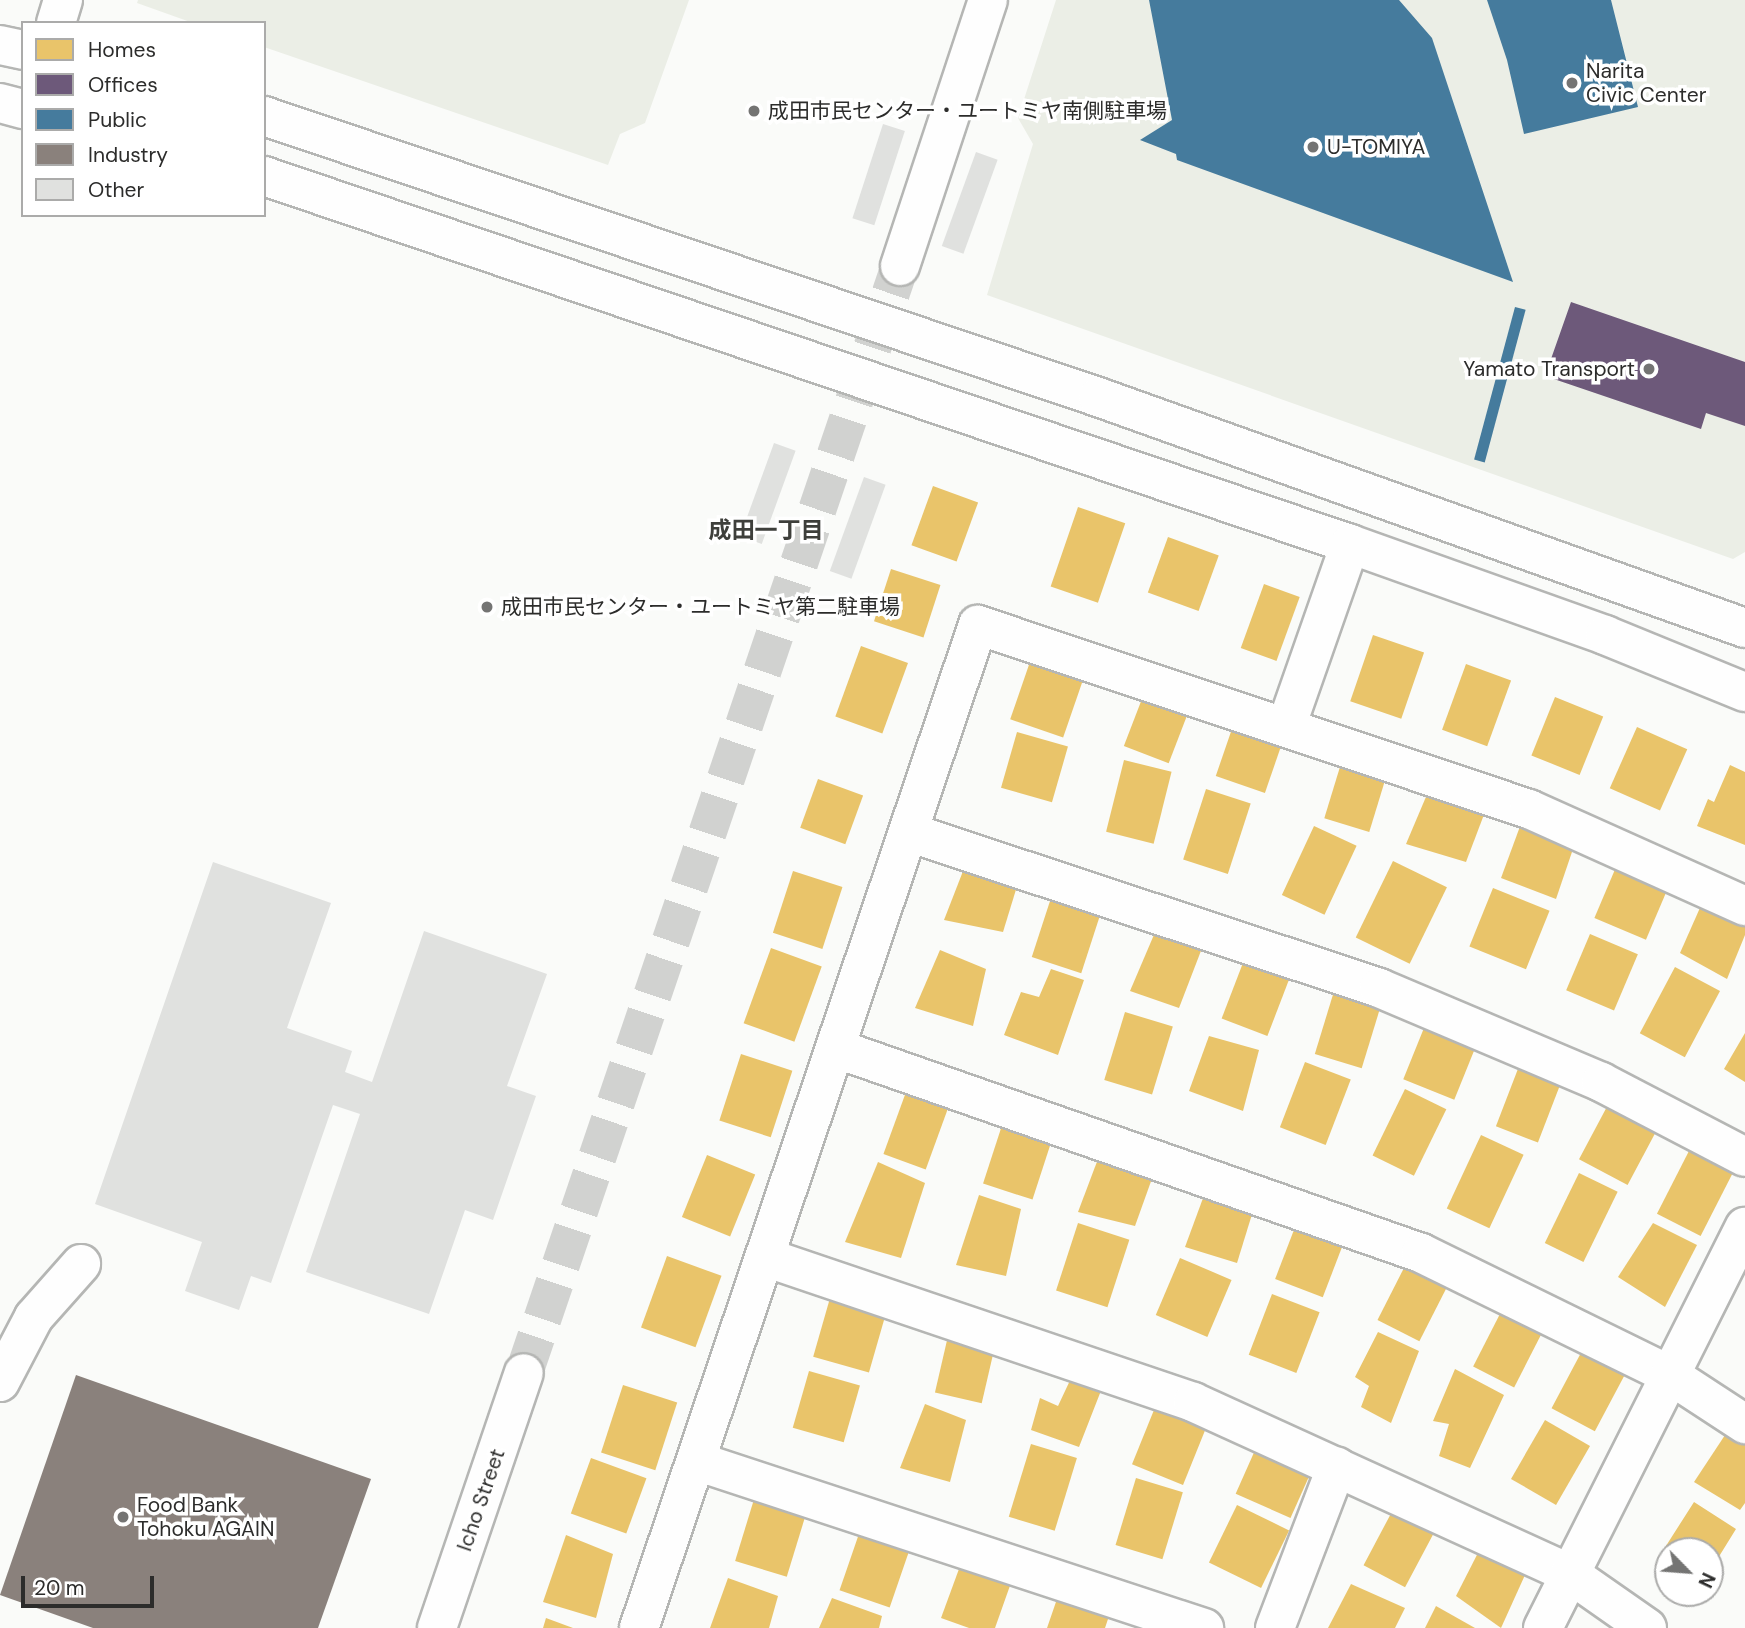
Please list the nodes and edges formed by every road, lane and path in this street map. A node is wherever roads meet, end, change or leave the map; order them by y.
1 (63, 0) edge
2 (988, 0) edge
3 (57, 21) edge
4 (0, 45) edge
5 (21, 50) edge
6 (0, 103) edge
7 (21, 108) edge
8 (266, 117) edge
9 (266, 177) edge
10 (900, 266) tunnel mouth
11 (1350, 544) junction
12 (1745, 628) edge
13 (1745, 692) edge
14 (1286, 727) junction
15 (908, 832) junction
16 (1745, 906) edge
17 (835, 1048) junction
18 (1745, 1157) edge
19 (1745, 1227) edge
20 (765, 1257) junction
21 (81, 1264) dead end
22 (524, 1373) tunnel mouth
23 (1670, 1375) junction
24 (0, 1381) edge
25 (1745, 1424) edge
26 (696, 1461) junction
27 (1337, 1466) junction
28 (1570, 1574) junction
29 (437, 1628) edge
30 (639, 1628) edge
31 (1204, 1628) edge
32 (1275, 1628) edge
33 (1543, 1628) edge
34 (1647, 1628) edge

1 - 3 street
2 - 10 street
4 - 5 street
6 - 7 street
8 - 12 street
9 - 11 street
11 - 13 street
11 - 14 street
14 - 15 street
14 - 16 street
15 - 17 street
15 - 18 street
17 - 20 street
17 - 23 street
19 - 23 street
20 - 26 street
20 - 27 street
21 - 24 street
22 - 29 street, Icho Street
23 - 25 street
23 - 28 street
26 - 30 street
26 - 31 street
27 - 28 street
27 - 32 street
28 - 33 street
28 - 34 street

